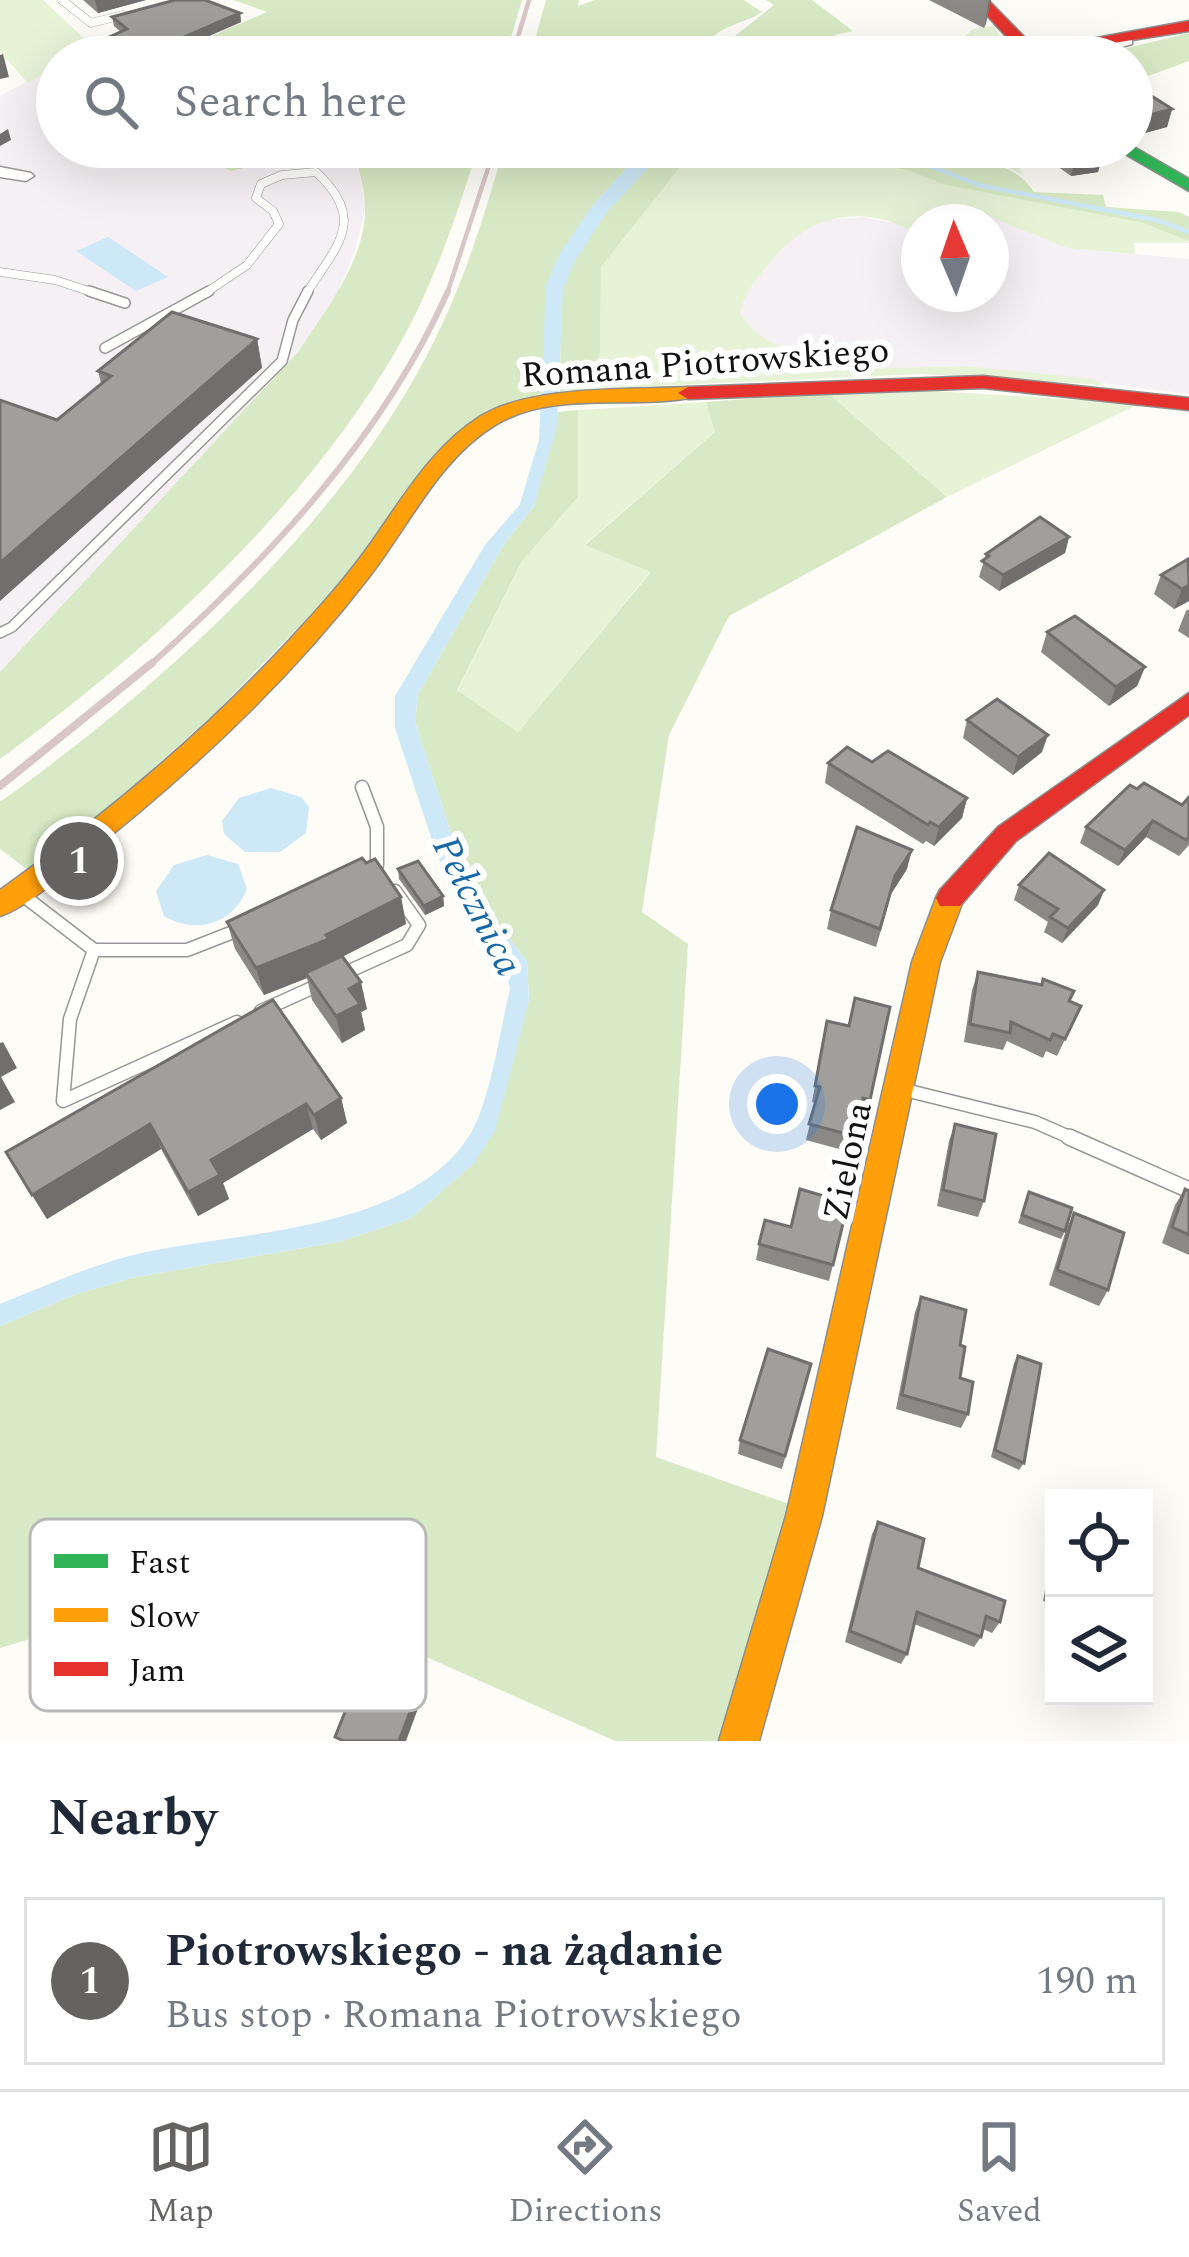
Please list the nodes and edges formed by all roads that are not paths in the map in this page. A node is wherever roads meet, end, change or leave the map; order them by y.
1 (62, 0) edge
2 (980, 0) edge
3 (134, 12) edge
4 (1189, 26) edge
5 (1013, 36) edge
6 (1145, 36) edge
7 (1153, 165) edge
8 (0, 172) edge
9 (26, 176) dead end
10 (1189, 186) edge
11 (0, 272) edge
12 (125, 303) dead end
13 (105, 348) dead end
14 (1189, 404) edge
15 (0, 633) edge
16 (1189, 702) edge
17 (362, 787) dead end
18 (377, 865) junction
19 (356, 875) edge
20 (10, 899) edge
21 (252, 924) edge
22 (94, 950) junction
23 (898, 1089) junction
24 (1189, 1190) edge
25 (739, 1741) edge

1 - 3 lane
2 - 5 street
4 - 6 street
7 - 10 street
8 - 9 street
11 - 12 lane
13 - 15 lane
14 - 20 street, Romana Piotrowskiego
16 - 23 street, Zielona
17 - 18 lane
18 - 19 lane
18 - 22 lane
20 - 22 lane
21 - 22 lane
23 - 24 lane
23 - 25 street, Zielona

